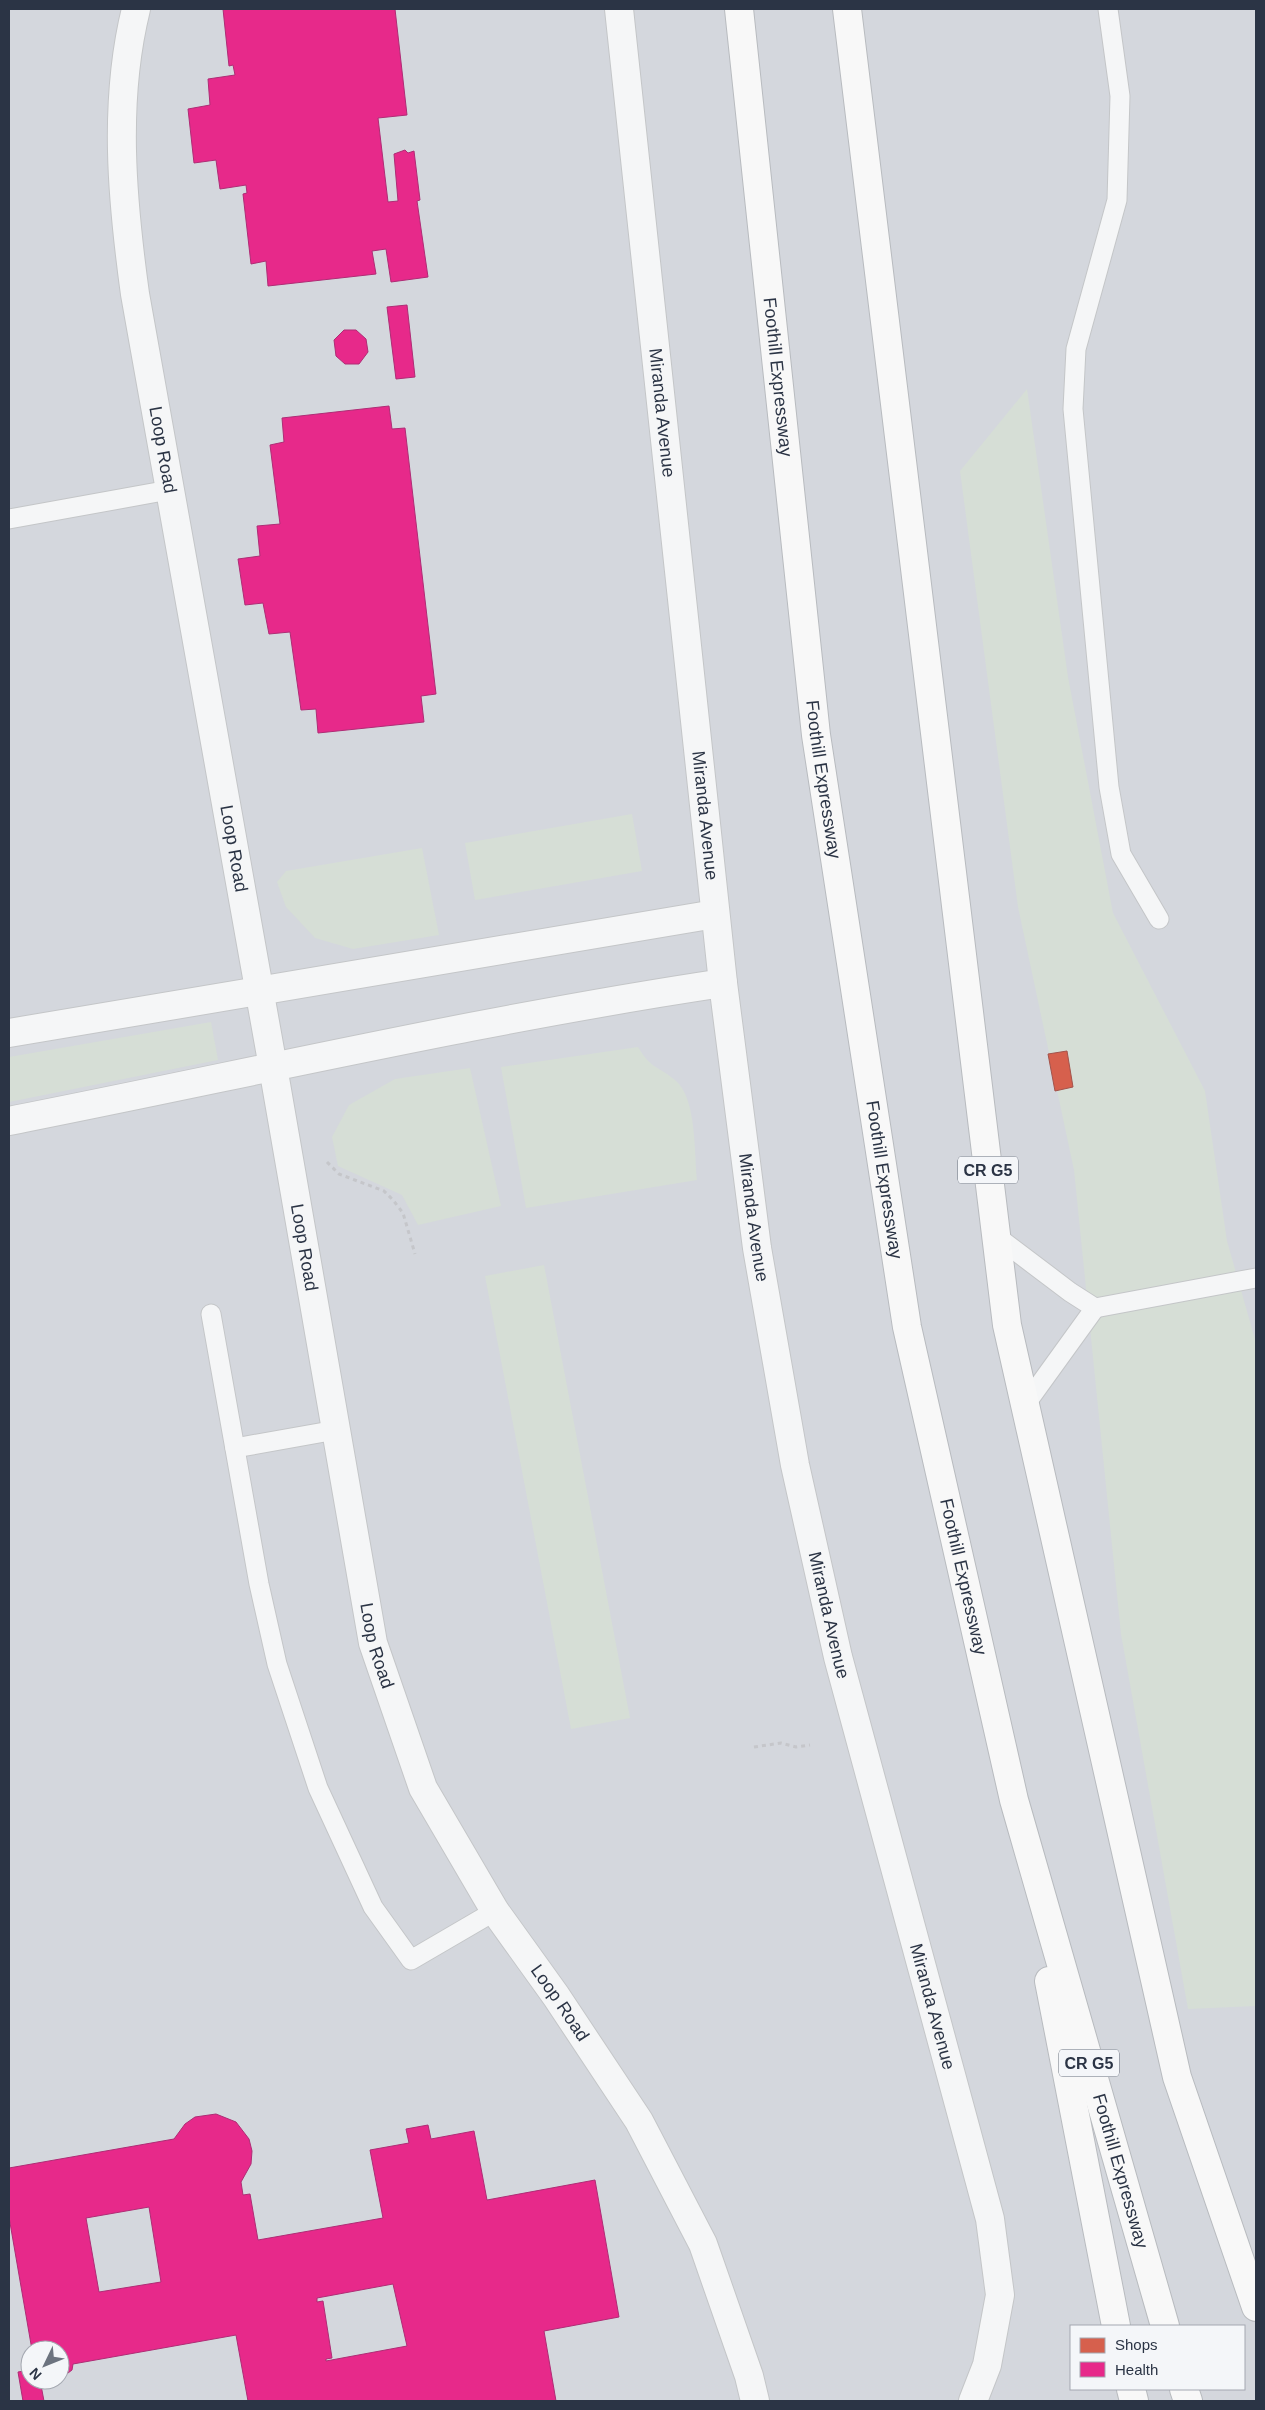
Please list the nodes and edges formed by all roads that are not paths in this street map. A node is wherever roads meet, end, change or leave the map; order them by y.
1 (136, 9) edge
2 (619, 9) edge
3 (739, 9) edge
4 (847, 9) edge
5 (1108, 9) edge
6 (169, 490) junction
7 (9, 519) edge
8 (715, 914) junction
9 (1159, 919) dead end
10 (723, 983) junction
11 (258, 992) junction
12 (9, 1033) edge
13 (273, 1067) junction
14 (9, 1121) edge
15 (996, 1236) junction
16 (1256, 1278) edge
17 (1095, 1308) junction
18 (211, 1314) dead end
19 (1025, 1404) junction
20 (336, 1430) junction
21 (235, 1448) junction
22 (1014, 1800) junction
23 (495, 1911) junction
24 (1256, 2306) edge
25 (1116, 2325) edge
26 (1165, 2325) edge
27 (755, 2401) edge
28 (973, 2401) edge

1 - 6 street, Loop Road
2 - 8 street, Miranda Avenue
3 - 22 highway, Foothill Expressway / CR G5
4 - 15 highway, CR G5
5 - 9 lane
6 - 7 lane
6 - 11 street, Loop Road
8 - 10 street, Miranda Avenue
8 - 11 street
10 - 13 street
10 - 28 street, Miranda Avenue
11 - 12 street
11 - 13 street, Loop Road
13 - 14 street
13 - 20 street, Loop Road
15 - 17 lane
15 - 19 highway, CR G5
16 - 17 lane
17 - 19 lane
18 - 21 lane
19 - 24 highway, CR G5
20 - 21 lane
20 - 23 street, Loop Road
21 - 23 lane
22 - 25 highway
22 - 26 highway, Foothill Expressway / CR G5
23 - 27 street, Loop Road

